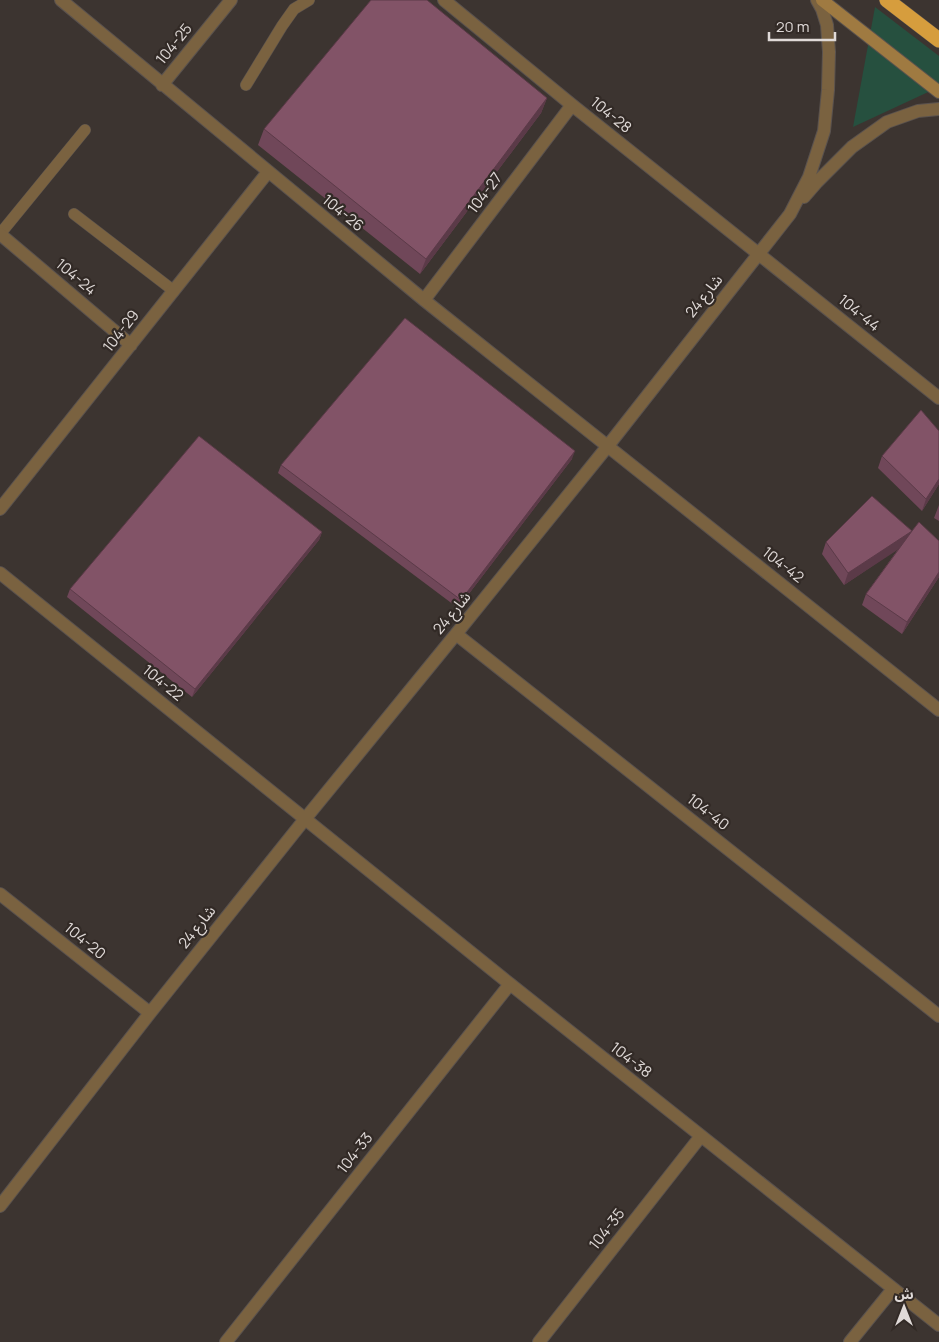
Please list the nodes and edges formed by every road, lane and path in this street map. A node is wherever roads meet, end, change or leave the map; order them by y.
1 (61, 0) edge
2 (230, 0) edge
3 (309, 0) edge
4 (444, 0) edge
5 (817, 0) edge
6 (822, 0) edge
7 (887, 0) edge
8 (939, 40) edge
9 (246, 84) dead end
10 (162, 85) junction
11 (939, 92) edge
12 (572, 104) junction
13 (939, 109) edge
14 (85, 130) dead end
15 (268, 172) junction
16 (74, 214) dead end
17 (790, 214) junction
18 (0, 234) edge
19 (758, 253) junction
20 (174, 291) junction
21 (424, 300) junction
22 (131, 344) junction
23 (939, 398) edge
24 (606, 446) junction
25 (0, 509) edge
26 (0, 574) edge
27 (456, 634) junction
28 (939, 710) edge
29 (305, 818) junction
30 (0, 894) edge
31 (510, 984) junction
32 (150, 1013) junction
33 (939, 1016) edge
34 (701, 1136) junction
35 (0, 1206) edge
36 (893, 1288) junction
37 (939, 1325) edge
38 (226, 1342) edge
39 (539, 1342) edge
40 (850, 1342) edge

1 - 10 street, 104-26
2 - 10 street, 104-25
3 - 9 lane
4 - 12 street, 104-28
5 - 17 street, شارع 24
6 - 11 main road
7 - 8 highway
10 - 15 street, 104-26
12 - 19 street, 104-28
12 - 21 street, 104-27
13 - 17 street
14 - 18 lane
15 - 20 street, 104-29
15 - 21 street, 104-26
16 - 20 lane
17 - 19 street, شارع 24
18 - 22 street, 104-24
19 - 23 street, 104-44
19 - 24 street, شارع 24
20 - 22 street, 104-29
21 - 24 street, 104-26
22 - 25 street, 104-29
24 - 27 street, شارع 24
24 - 28 street, 104-42
26 - 29 street, 104-22
27 - 29 street, شارع 24
27 - 33 street, 104-40
29 - 31 street, 104-38
29 - 32 street, شارع 24
30 - 32 street, 104-20
31 - 34 street, 104-38
31 - 38 street, 104-33
32 - 35 street, شارع 24
34 - 36 street, 104-38
34 - 39 street, 104-35
36 - 37 street, 104-38
36 - 40 street

